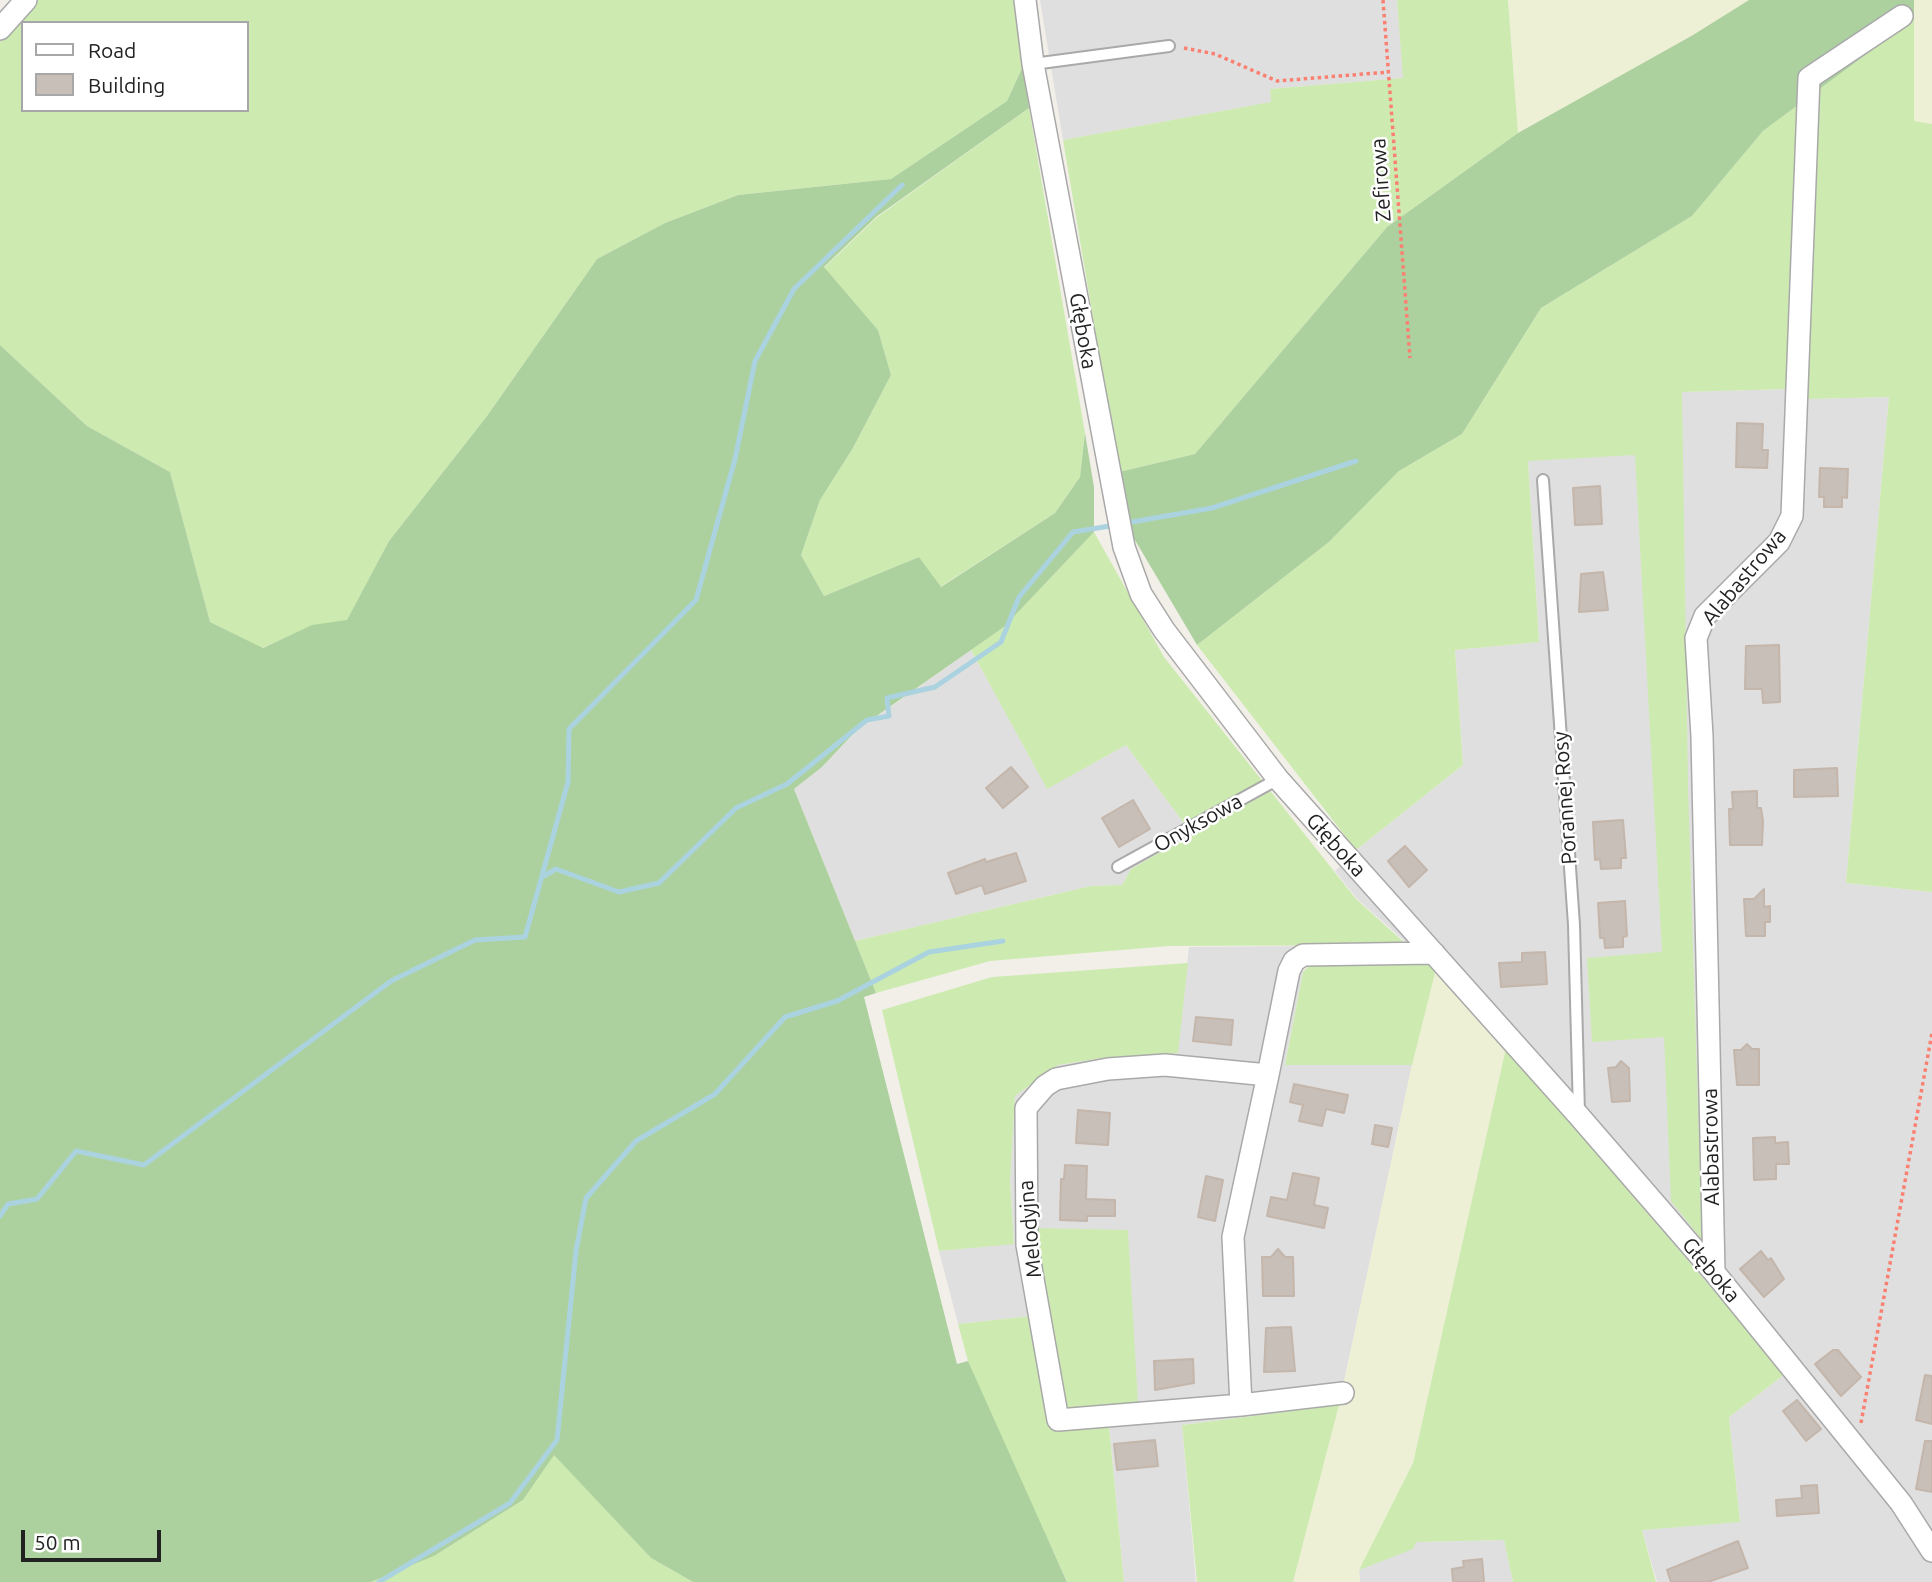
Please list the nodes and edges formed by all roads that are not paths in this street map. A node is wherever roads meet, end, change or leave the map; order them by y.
1 (26, 0) edge
2 (1025, 0) edge
3 (1902, 16) dead end
4 (0, 29) edge
5 (1169, 46) road end
6 (1033, 64) junction
7 (1543, 480) dead end
8 (1278, 779) junction
9 (1118, 867) dead end
10 (1434, 953) junction
11 (1268, 1075) junction
12 (1579, 1116) junction
13 (1714, 1272) junction
14 (1343, 1393) dead end
15 (1241, 1405) junction
16 (1932, 1551) edge

1 - 4 street
2 - 6 street, Głęboka
3 - 13 street, Alabastrowa
5 - 6 lane
6 - 8 street, Głęboka
7 - 12 lane, Porannej Rosy
8 - 9 lane, Onyksowa
8 - 10 street, Głęboka
10 - 11 street
10 - 12 street, Głęboka
11 - 15 street
11 - 15 street, Melodyjna
12 - 13 street, Głęboka
13 - 16 street, Głęboka
14 - 15 street, Melodyjna

